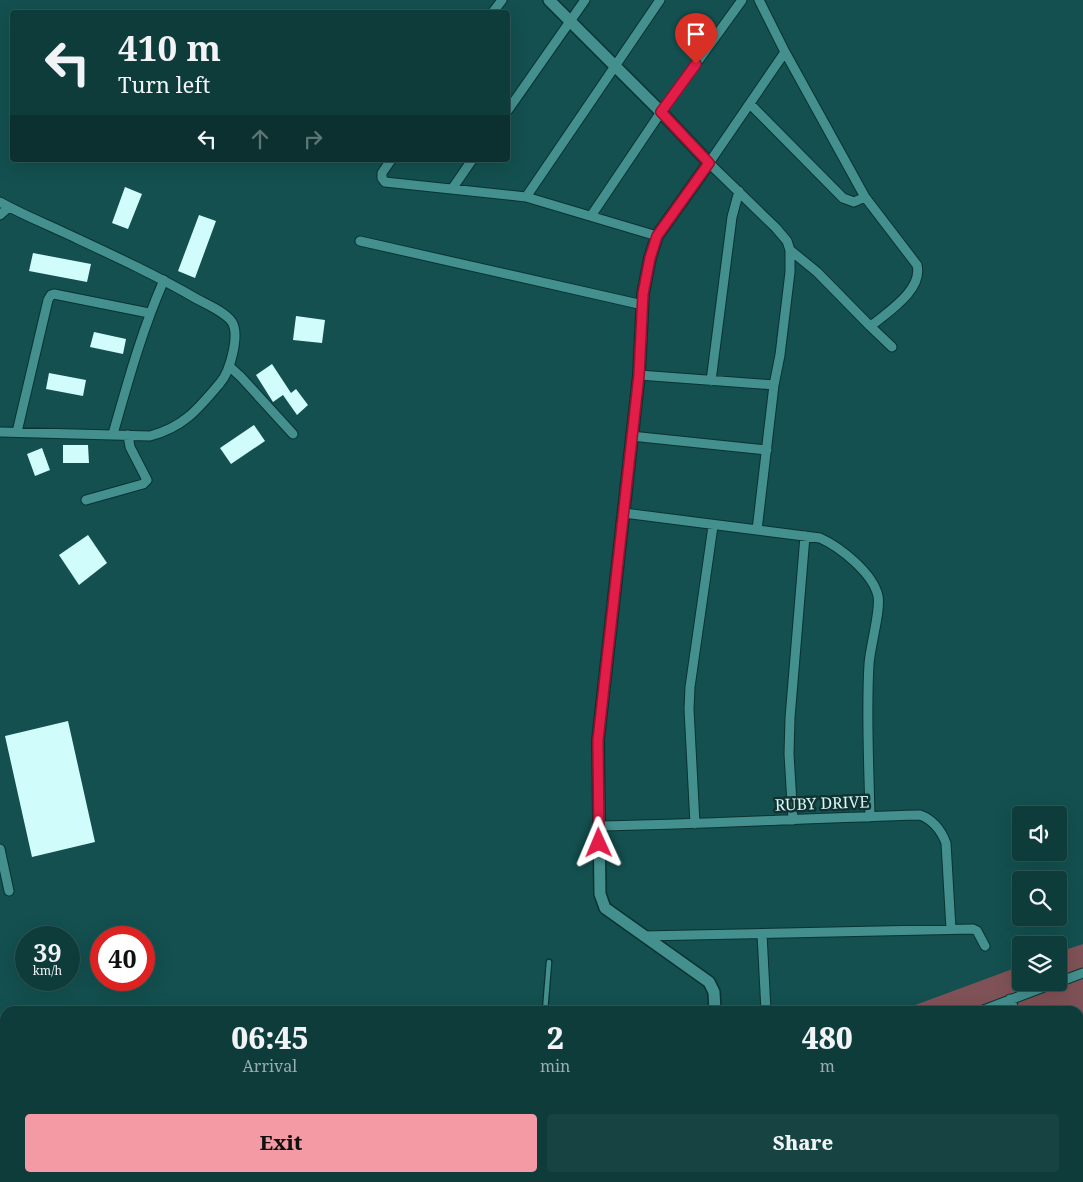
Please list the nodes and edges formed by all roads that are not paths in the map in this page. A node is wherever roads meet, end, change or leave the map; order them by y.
1 (549, 0) edge
2 (585, 0) edge
3 (660, 0) edge
4 (742, 0) edge
5 (759, 0) edge
6 (571, 20) junction
7 (785, 52) junction
8 (614, 65) junction
9 (750, 104) junction
10 (510, 107) edge
11 (661, 112) junction
12 (390, 162) edge
13 (471, 162) edge
14 (709, 163) junction
15 (452, 189) junction
16 (739, 191) junction
17 (526, 197) junction
18 (865, 197) junction
19 (0, 202) edge
20 (9, 207) junction
21 (0, 216) edge
22 (591, 216) junction
23 (657, 236) junction
24 (360, 241) dead end
25 (790, 250) junction
26 (164, 280) junction
27 (643, 305) junction
28 (149, 313) junction
29 (870, 326) junction
30 (892, 347) dead end
31 (229, 366) junction
32 (639, 375) junction
33 (711, 381) junction
34 (774, 386) junction
35 (0, 432) edge
36 (16, 432) junction
37 (113, 434) junction
38 (293, 434) dead end
39 (128, 435) junction
40 (631, 436) junction
41 (766, 450) junction
42 (86, 500) dead end
43 (624, 513) junction
44 (713, 526) junction
45 (757, 530) junction
46 (805, 536) junction
47 (870, 817) junction
48 (793, 820) junction
49 (695, 824) junction
50 (599, 826) junction
51 (0, 849) edge
52 (10, 891) dead end
53 (951, 929) junction
54 (762, 934) junction
55 (644, 936) junction
56 (984, 946) dead end
57 (549, 962) dead end
58 (1083, 973) edge
59 (1067, 979) edge
60 (1033, 991) edge
61 (1010, 999) junction
62 (545, 1006) edge
63 (715, 1006) edge
64 (766, 1006) edge
65 (993, 1006) edge
66 (1013, 1006) edge

1 - 6 street
2 - 6 street
3 - 8 street
4 - 11 street
5 - 7 street
6 - 8 street
6 - 10 street
7 - 9 street
7 - 18 street
8 - 11 street
8 - 17 street
9 - 14 street
9 - 18 street
11 - 14 street
11 - 22 street
12 - 15 street
13 - 15 street
14 - 16 street
14 - 23 street
15 - 17 street
16 - 25 street
16 - 33 street
17 - 22 street
18 - 29 street
19 - 20 street
20 - 21 street
20 - 26 street
22 - 23 street
23 - 27 street
24 - 27 street
25 - 29 street
25 - 34 street
26 - 28 street
26 - 31 street
27 - 32 street
28 - 36 street
28 - 37 street
29 - 30 street
31 - 38 street
31 - 39 street
32 - 33 street
32 - 40 street
33 - 34 street
34 - 41 street
35 - 36 street
36 - 37 street
37 - 39 street
39 - 42 street
40 - 41 street
40 - 43 street
41 - 45 street
43 - 44 street
43 - 50 street
44 - 45 street
44 - 49 street
45 - 46 street
46 - 47 street
46 - 48 street
47 - 48 street, RUBY DRIVE
47 - 53 street, RUBY DRIVE
48 - 49 street, RUBY DRIVE
49 - 50 street, RUBY DRIVE
50 - 55 street
51 - 52 street
53 - 54 street
53 - 56 street
54 - 55 street
54 - 64 street
55 - 63 street
57 - 62 lane
58 - 59 street
60 - 61 street
61 - 65 street
61 - 66 street

